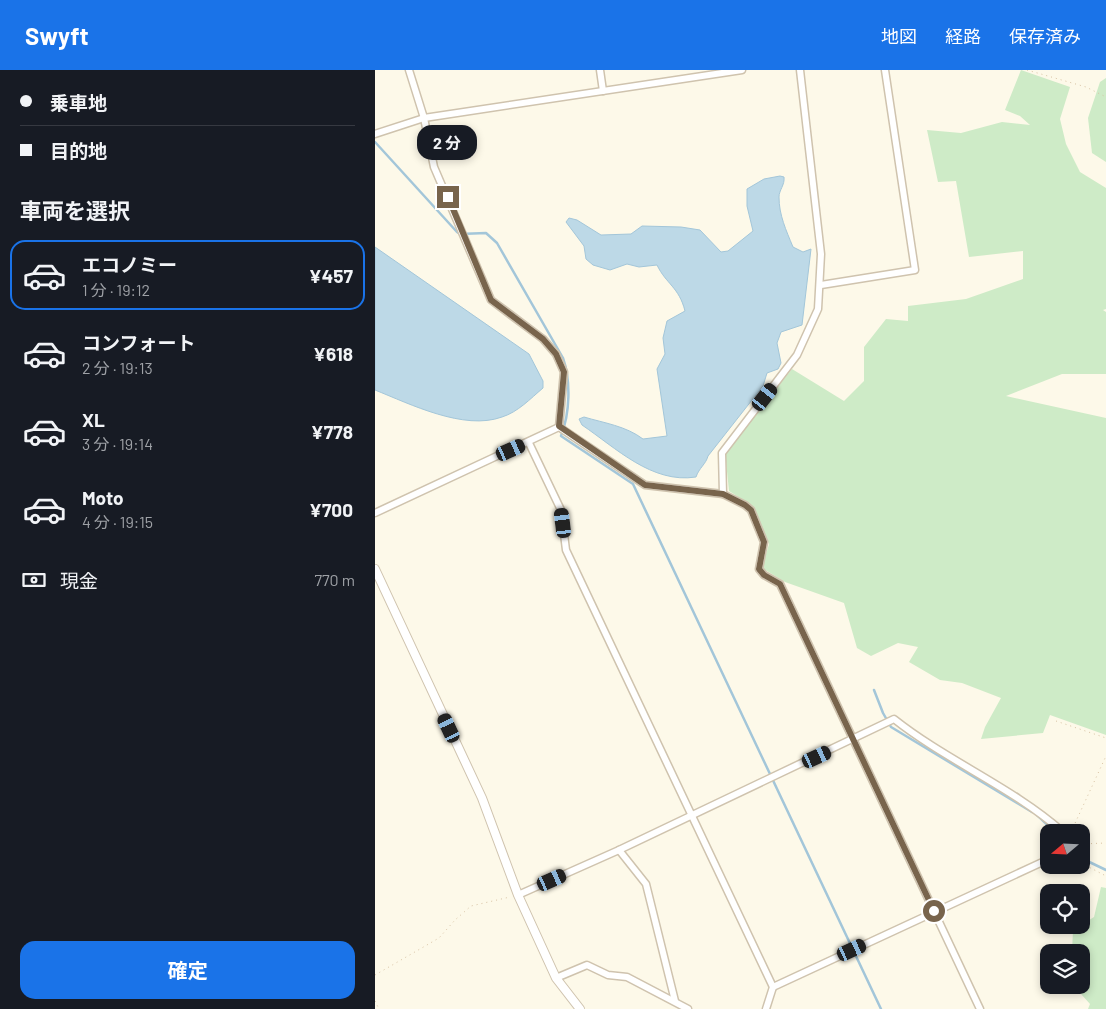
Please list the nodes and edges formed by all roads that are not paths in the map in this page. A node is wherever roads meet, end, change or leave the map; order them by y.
1 (409, 70) edge
2 (600, 70) edge
3 (742, 70) edge
4 (800, 70) edge
5 (885, 70) edge
6 (603, 91) junction
7 (424, 118) junction
8 (375, 134) edge
9 (821, 285) junction
10 (559, 426) junction
11 (529, 443) junction
12 (723, 494) junction
13 (375, 513) edge
14 (375, 569) edge
15 (853, 740) junction
16 (691, 815) junction
17 (1053, 824) edge
18 (619, 850) junction
19 (1040, 863) edge
20 (518, 895) junction
21 (934, 911) junction
22 (556, 978) junction
23 (773, 987) junction
24 (675, 1001) junction
25 (580, 1009) edge
26 (688, 1009) edge
27 (765, 1009) edge
28 (980, 1009) edge

1 - 7 street
2 - 6 street
3 - 6 street
4 - 9 street
5 - 9 street
6 - 7 street
7 - 8 street
7 - 10 street
9 - 12 street
10 - 11 street
10 - 12 street
11 - 13 street
11 - 16 street
12 - 15 street
14 - 20 street
15 - 16 street
15 - 17 street
15 - 21 street
16 - 18 street
16 - 23 street
18 - 20 street
18 - 24 street
19 - 21 street
20 - 22 street
21 - 23 street
21 - 28 street
22 - 24 street
22 - 25 street
23 - 27 street
24 - 26 street

